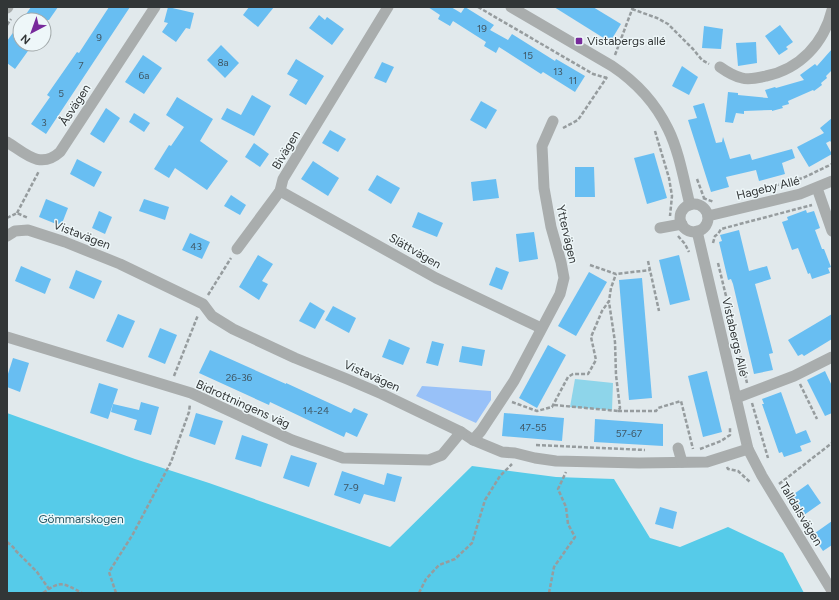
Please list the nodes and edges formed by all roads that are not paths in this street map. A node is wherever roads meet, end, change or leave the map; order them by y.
1 (388, 7) edge
2 (511, 7) edge
3 (153, 8) edge
4 (832, 10) edge
5 (720, 67) road end
6 (553, 121) road end
7 (7, 142) edge
8 (832, 181) edge
9 (817, 188) junction
10 (280, 191) junction
11 (690, 205) junction
12 (708, 216) junction
13 (697, 231) junction
14 (832, 231) edge
15 (7, 236) edge
16 (237, 249) road end
17 (541, 328) junction
18 (7, 337) edge
19 (832, 357) edge
20 (736, 398) junction
21 (461, 432) junction
22 (473, 440) junction
23 (679, 449) road end
24 (748, 450) junction
25 (682, 462) junction
26 (832, 591) edge

1 - 10 street, Bivägen
2 - 11 street
3 - 7 street, Åsvägen
4 - 5 street
6 - 17 street, Yttervägen
8 - 9 street, Hageby Allé
9 - 12 street, Hageby Allé
9 - 14 street
10 - 16 street, Bivägen
10 - 17 street, Slättvägen
11 - 12 street
11 - 13 street
12 - 13 street
13 - 20 street, Vistabergs Allé
15 - 21 street, Vistavägen
17 - 22 street, Yttervägen
18 - 21 street, Bidrottningens väg
19 - 20 street
20 - 24 street, Vistabergs Allé
21 - 22 street, Vistavägen
22 - 25 street, Vistavägen
23 - 25 street
24 - 25 street, Vistavägen
24 - 26 street, Talldalsvägen

